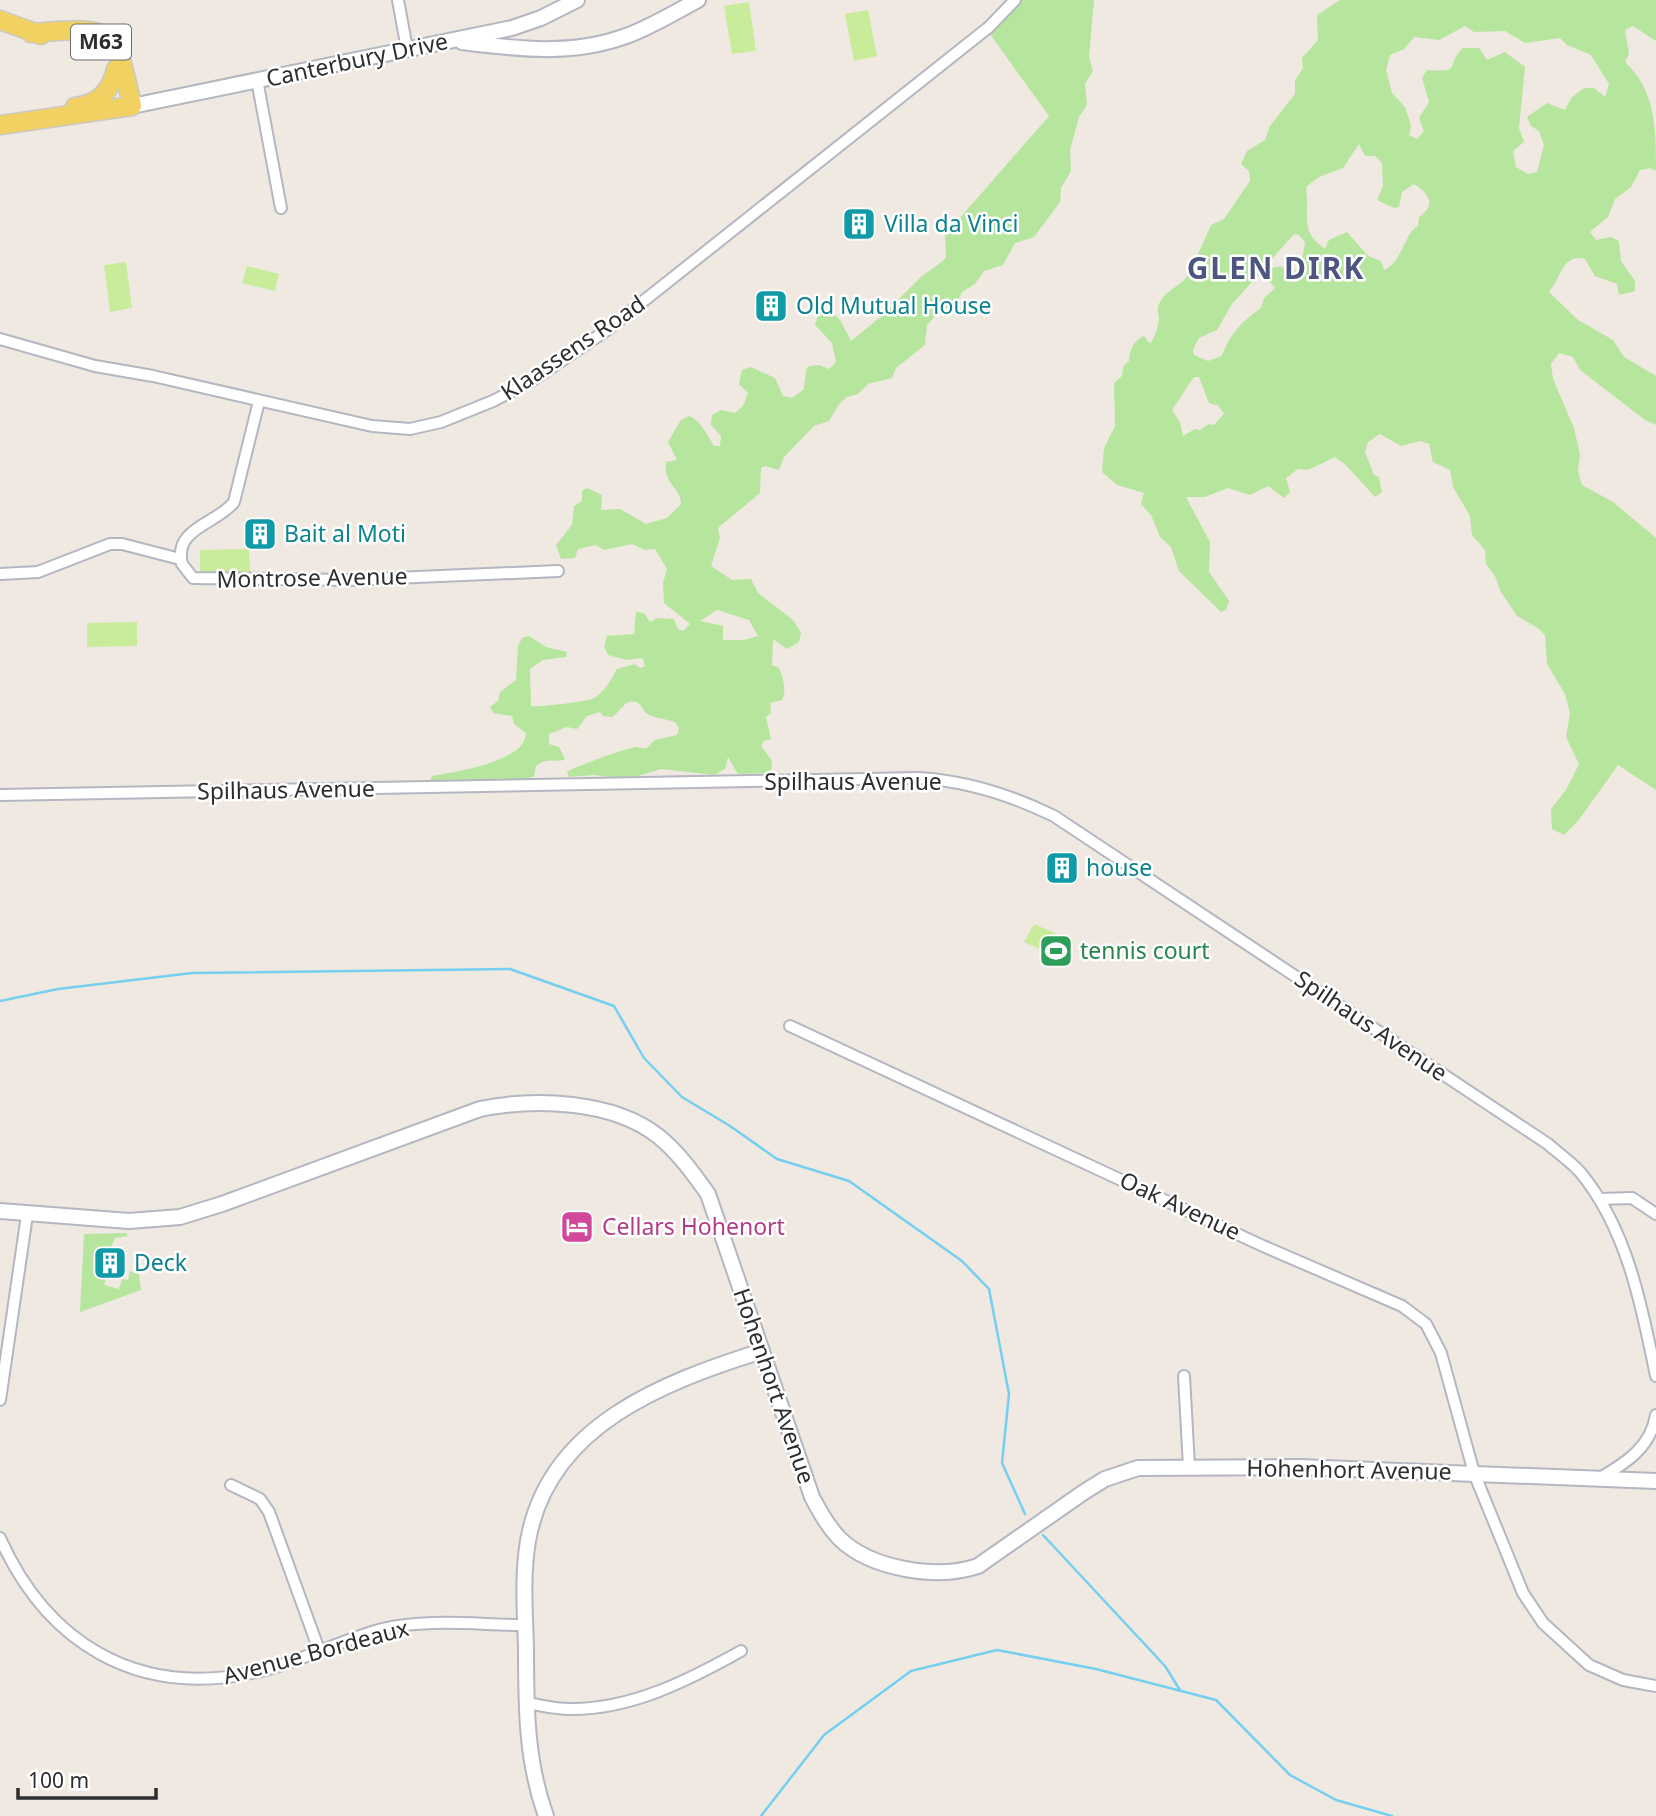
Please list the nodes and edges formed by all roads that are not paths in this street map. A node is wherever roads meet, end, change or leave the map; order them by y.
1 (398, 0) edge
2 (577, 0) edge
3 (698, 0) edge
4 (1015, 0) edge
5 (0, 20) edge
6 (31, 33) junction
7 (450, 41) junction
8 (407, 49) junction
9 (117, 69) junction
10 (257, 80) junction
11 (128, 107) junction
12 (0, 124) edge
13 (281, 208) dead end
14 (0, 339) edge
15 (260, 401) junction
16 (180, 559) junction
17 (558, 571) dead end
18 (0, 574) edge
19 (0, 795) edge
20 (790, 1026) dead end
21 (1599, 1199) junction
22 (0, 1211) edge
23 (1656, 1214) edge
24 (27, 1215) junction
25 (762, 1351) junction
26 (1184, 1376) dead end
27 (1656, 1376) edge
28 (0, 1400) edge
29 (1656, 1415) edge
30 (1189, 1467) junction
31 (1474, 1473) junction
32 (1600, 1478) junction
33 (1656, 1481) edge
34 (231, 1485) dead end
35 (0, 1538) edge
36 (525, 1625) junction
37 (319, 1650) junction
38 (741, 1651) dead end
39 (1656, 1686) edge
40 (526, 1703) junction
41 (546, 1816) edge

1 - 8 street
2 - 7 street, Canterbury Drive
3 - 7 street
4 - 15 street, Klaassens Road
5 - 6 main road, M63
6 - 9 main road, M63
6 - 11 main road, M63
7 - 8 street, Canterbury Drive
8 - 10 street, Canterbury Drive
9 - 11 main road, M63
9 - 12 main road
10 - 11 street, Canterbury Drive
10 - 13 street
11 - 12 main road
14 - 15 street, Klaassens Road
15 - 16 street
16 - 17 street, Montrose Avenue
16 - 18 street
19 - 21 street, Spilhaus Avenue
20 - 31 street, Oak Avenue
21 - 23 street
21 - 27 street, Spilhaus Avenue
22 - 24 street, Hohenhort Avenue
24 - 25 street, Hohenhort Avenue
24 - 28 street
25 - 30 street, Hohenhort Avenue
25 - 36 street
26 - 30 street
29 - 32 street
30 - 31 street, Hohenhort Avenue
31 - 32 street, Hohenhort Avenue
31 - 39 street, Oak Avenue
32 - 33 street, Hohenhort Avenue
34 - 37 street
35 - 37 street, Avenue Bordeaux
36 - 37 street, Avenue Bordeaux
36 - 40 street
38 - 40 street
40 - 41 street

